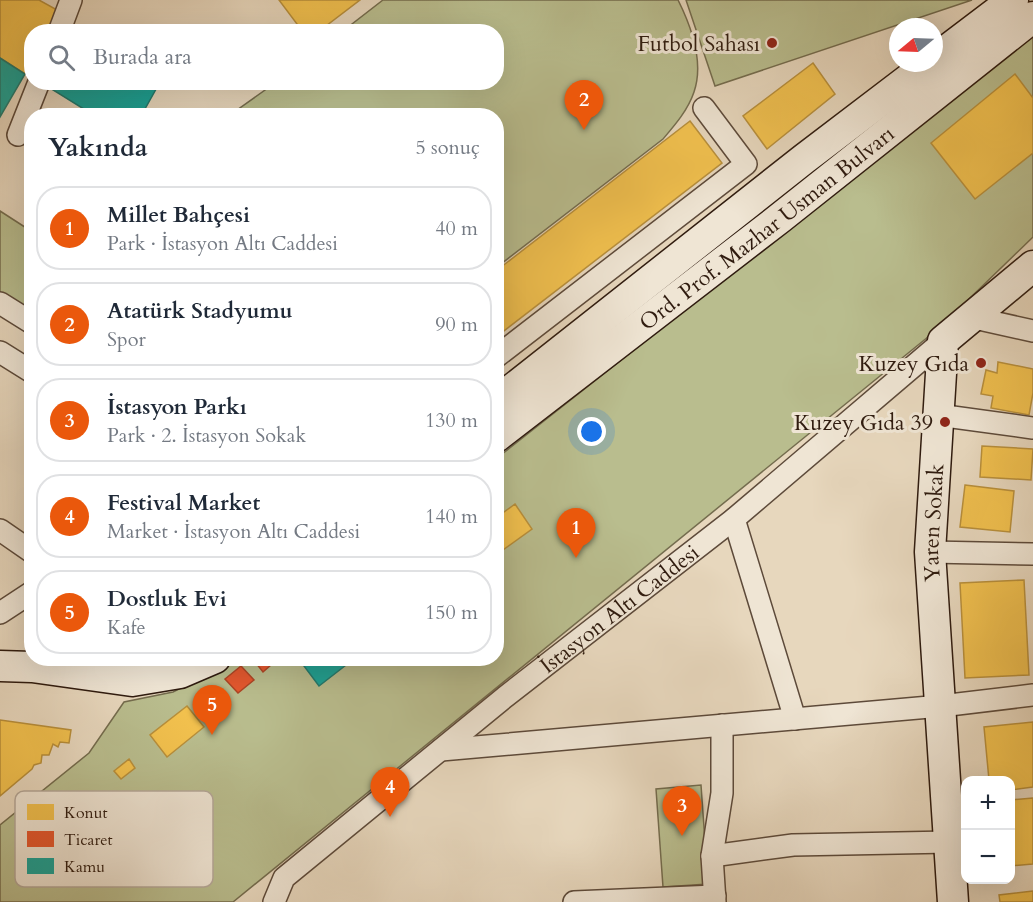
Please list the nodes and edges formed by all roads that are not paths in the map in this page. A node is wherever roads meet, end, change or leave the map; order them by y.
1 (71, 0) edge
2 (1013, 0) edge
3 (1033, 17) edge
4 (62, 24) edge
5 (943, 53) edge
6 (918, 72) edge
7 (36, 90) edge
8 (29, 108) edge
9 (704, 108) dead end
10 (24, 120) edge
11 (18, 135) dead end
12 (1033, 266) edge
13 (0, 303) edge
14 (970, 317) junction
15 (24, 318) edge
16 (1033, 331) edge
17 (943, 341) junction
18 (504, 351) edge
19 (0, 352) edge
20 (24, 367) edge
21 (504, 396) edge
22 (938, 415) junction
23 (1033, 428) edge
24 (504, 431) edge
25 (734, 519) junction
26 (0, 530) edge
27 (24, 546) edge
28 (930, 552) junction
29 (1033, 554) edge
30 (24, 597) edge
31 (0, 613) edge
32 (0, 646) edge
33 (24, 649) edge
34 (0, 666) edge
35 (196, 666) edge
36 (1033, 695) edge
37 (941, 706) junction
38 (795, 719) junction
39 (722, 725) junction
40 (441, 750) junction
41 (950, 842) junction
42 (712, 856) junction
43 (715, 899) edge
44 (274, 902) edge
45 (574, 902) edge
46 (953, 902) edge

1 - 4 street
2 - 5 main road
3 - 24 main road, Ord. Prof. Mazhar Usman Bulvarı
6 - 21 main road, Ord. Prof. Mazhar Usman Bulvarı
7 - 8 street
9 - 18 street
10 - 11 street
12 - 14 main road, İstasyon Altı Caddesi
13 - 15 street
14 - 16 street
14 - 17 main road, İstasyon Altı Caddesi
17 - 22 main road, Yaren Sokak
17 - 25 street, İstasyon Altı Caddesi
19 - 20 street
22 - 23 street
22 - 28 main road, Yaren Sokak
25 - 38 street
25 - 40 street, İstasyon Altı Caddesi
26 - 27 street
28 - 29 street
28 - 37 main road, Yaren Sokak
30 - 31 street
32 - 33 main road
34 - 35 main road
36 - 37 street
37 - 38 street
37 - 41 main road, Yaren Sokak
38 - 39 street
39 - 40 street
39 - 42 street
40 - 44 street, İstasyon Altı Caddesi
41 - 42 street
41 - 46 main road, Yaren Sokak
42 - 43 street
43 - 45 street

